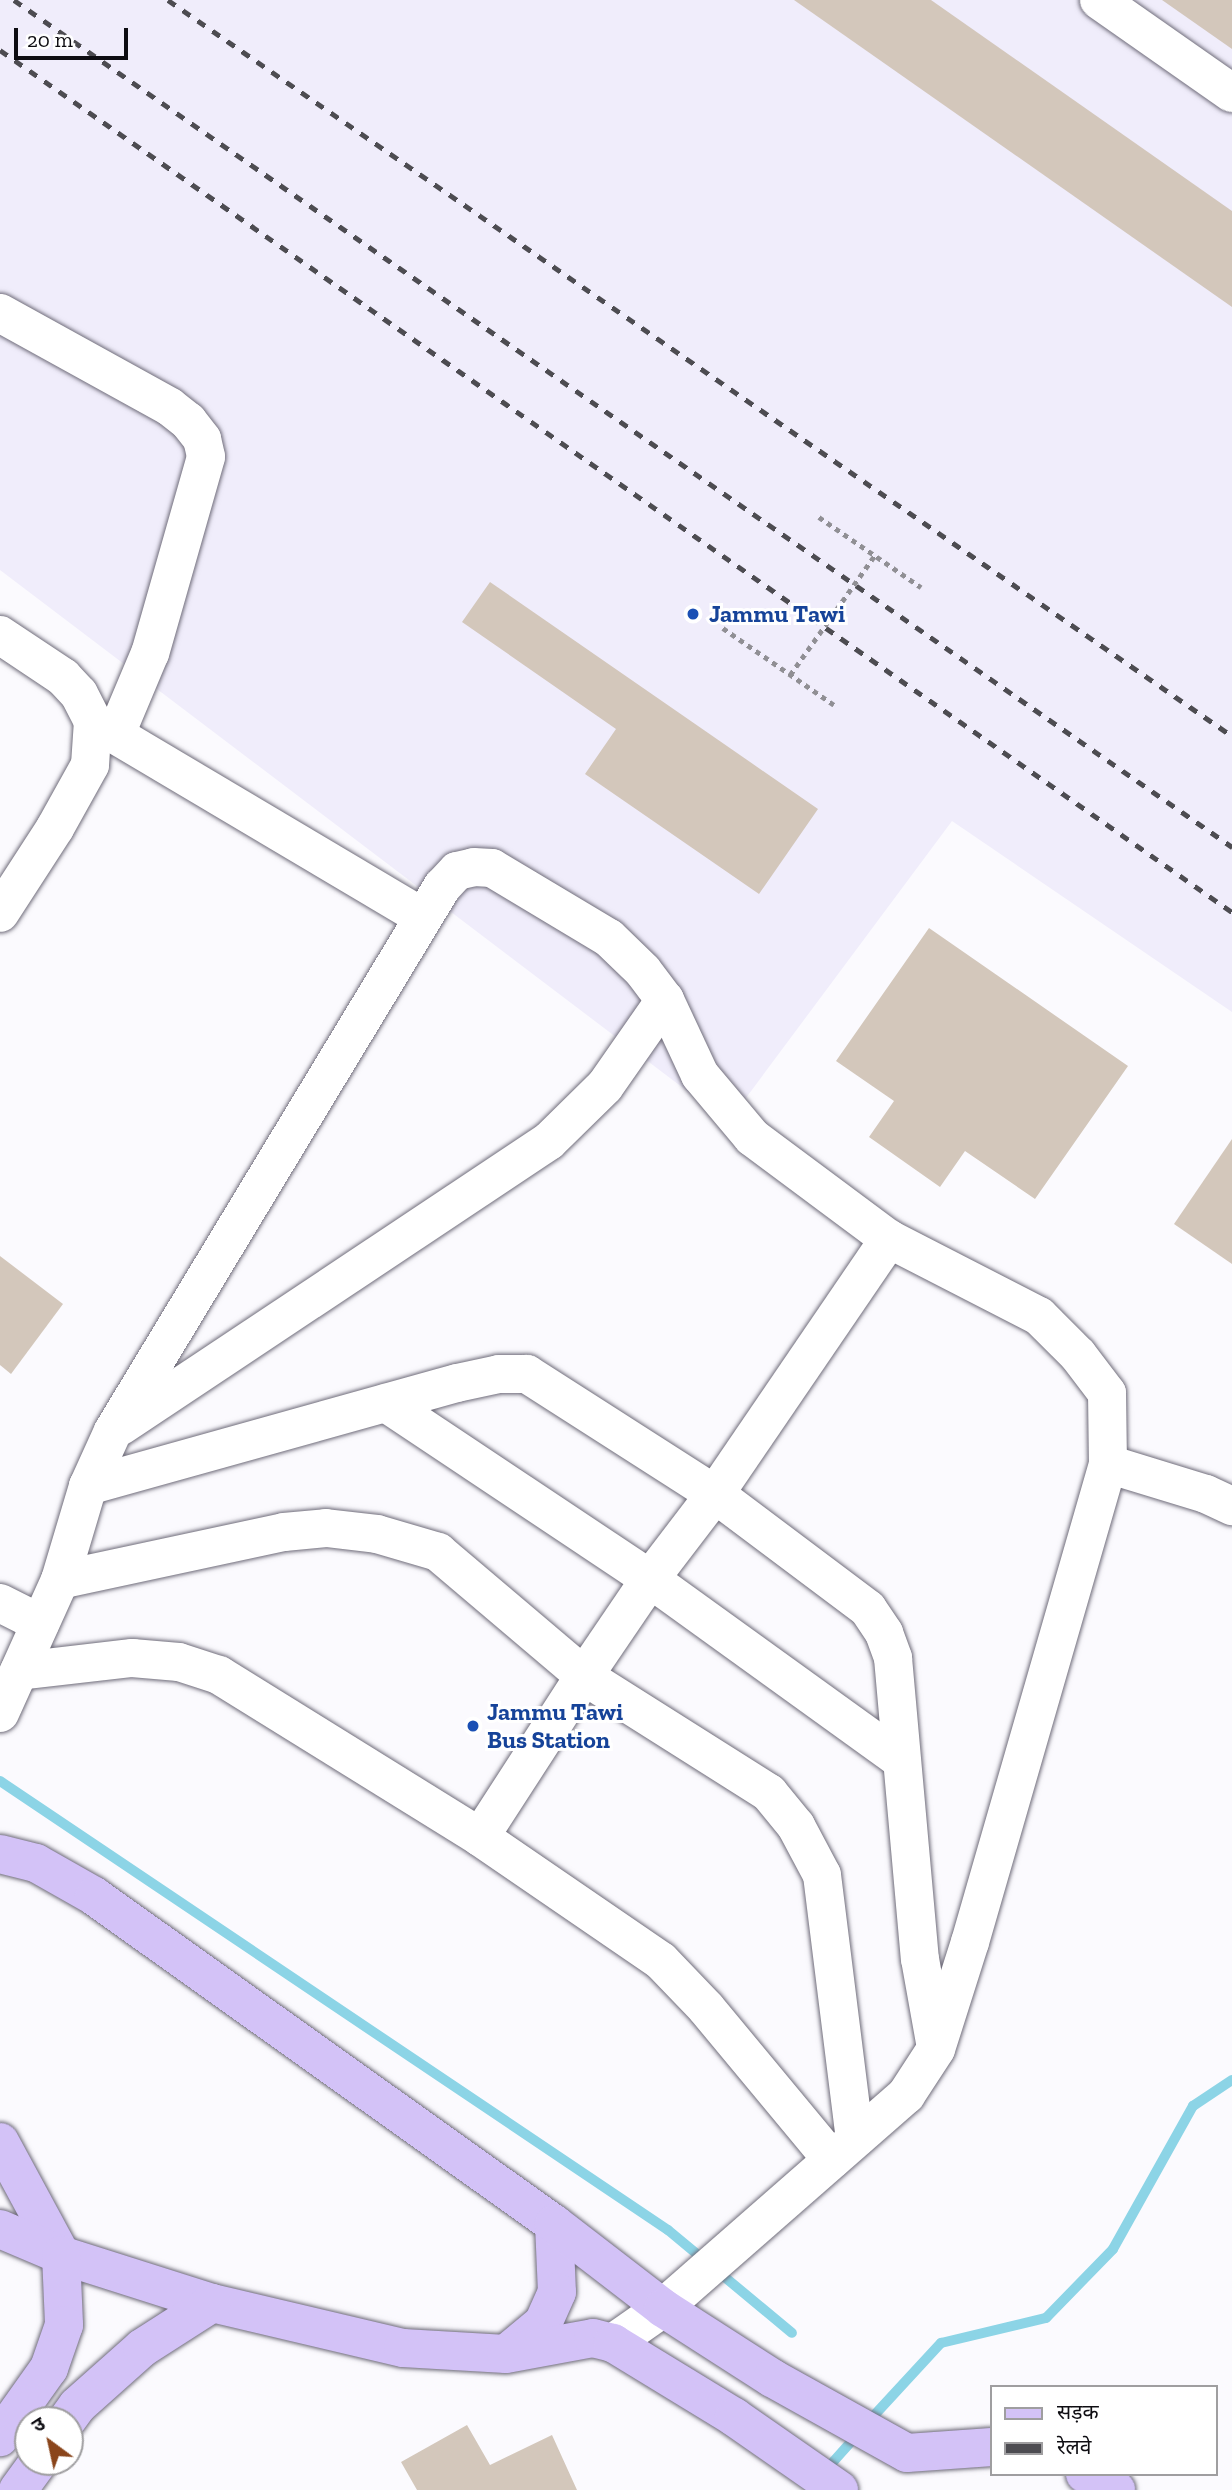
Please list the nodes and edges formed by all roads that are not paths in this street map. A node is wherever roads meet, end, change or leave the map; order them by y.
1 (1099, 0) edge
2 (1232, 93) edge
3 (0, 313) edge
4 (0, 635) edge
5 (105, 728) junction
6 (0, 914) edge
7 (423, 917) junction
8 (664, 1000) junction
9 (889, 1238) junction
10 (386, 1404) junction
11 (113, 1431) junction
12 (1108, 1464) junction
13 (88, 1486) junction
14 (715, 1494) junction
15 (1232, 1506) edge
16 (650, 1579) junction
17 (60, 1580) junction
18 (0, 1603) edge
19 (40, 1623) junction
20 (583, 1675) junction
21 (10, 1691) edge
22 (901, 1760) junction
23 (480, 1838) junction
24 (0, 1854) edge
25 (936, 2049) junction
26 (0, 2142) edge
27 (843, 2150) junction
28 (554, 2224) junction
29 (0, 2229) edge
30 (61, 2255) junction
31 (675, 2298) junction
32 (212, 2303) junction
33 (613, 2343) junction
34 (506, 2354) junction
35 (77, 2406) edge
36 (0, 2437) edge
37 (990, 2447) edge
38 (1090, 2476) edge
39 (839, 2490) edge
40 (1116, 2490) edge

1 - 2 street
3 - 5 street
4 - 5 street
5 - 6 street
5 - 7 street
7 - 8 street
7 - 11 street
8 - 9 street
8 - 11 street
9 - 12 street
9 - 14 street
10 - 13 street
10 - 14 street
10 - 16 street
11 - 13 street
12 - 15 street
12 - 25 street
13 - 17 street
14 - 16 street
14 - 22 street
16 - 20 street
16 - 22 street
17 - 19 street
17 - 20 street
18 - 19 street
19 - 21 street
20 - 23 street
20 - 27 street
21 - 23 street
22 - 25 street
23 - 27 street
24 - 28 main road
25 - 27 street
26 - 30 main road
27 - 31 street
28 - 31 main road
28 - 34 main road
29 - 30 main road
30 - 32 main road
30 - 36 main road
31 - 33 street
31 - 37 main road
32 - 34 main road
32 - 35 main road
33 - 34 main road
33 - 39 main road
38 - 40 main road

